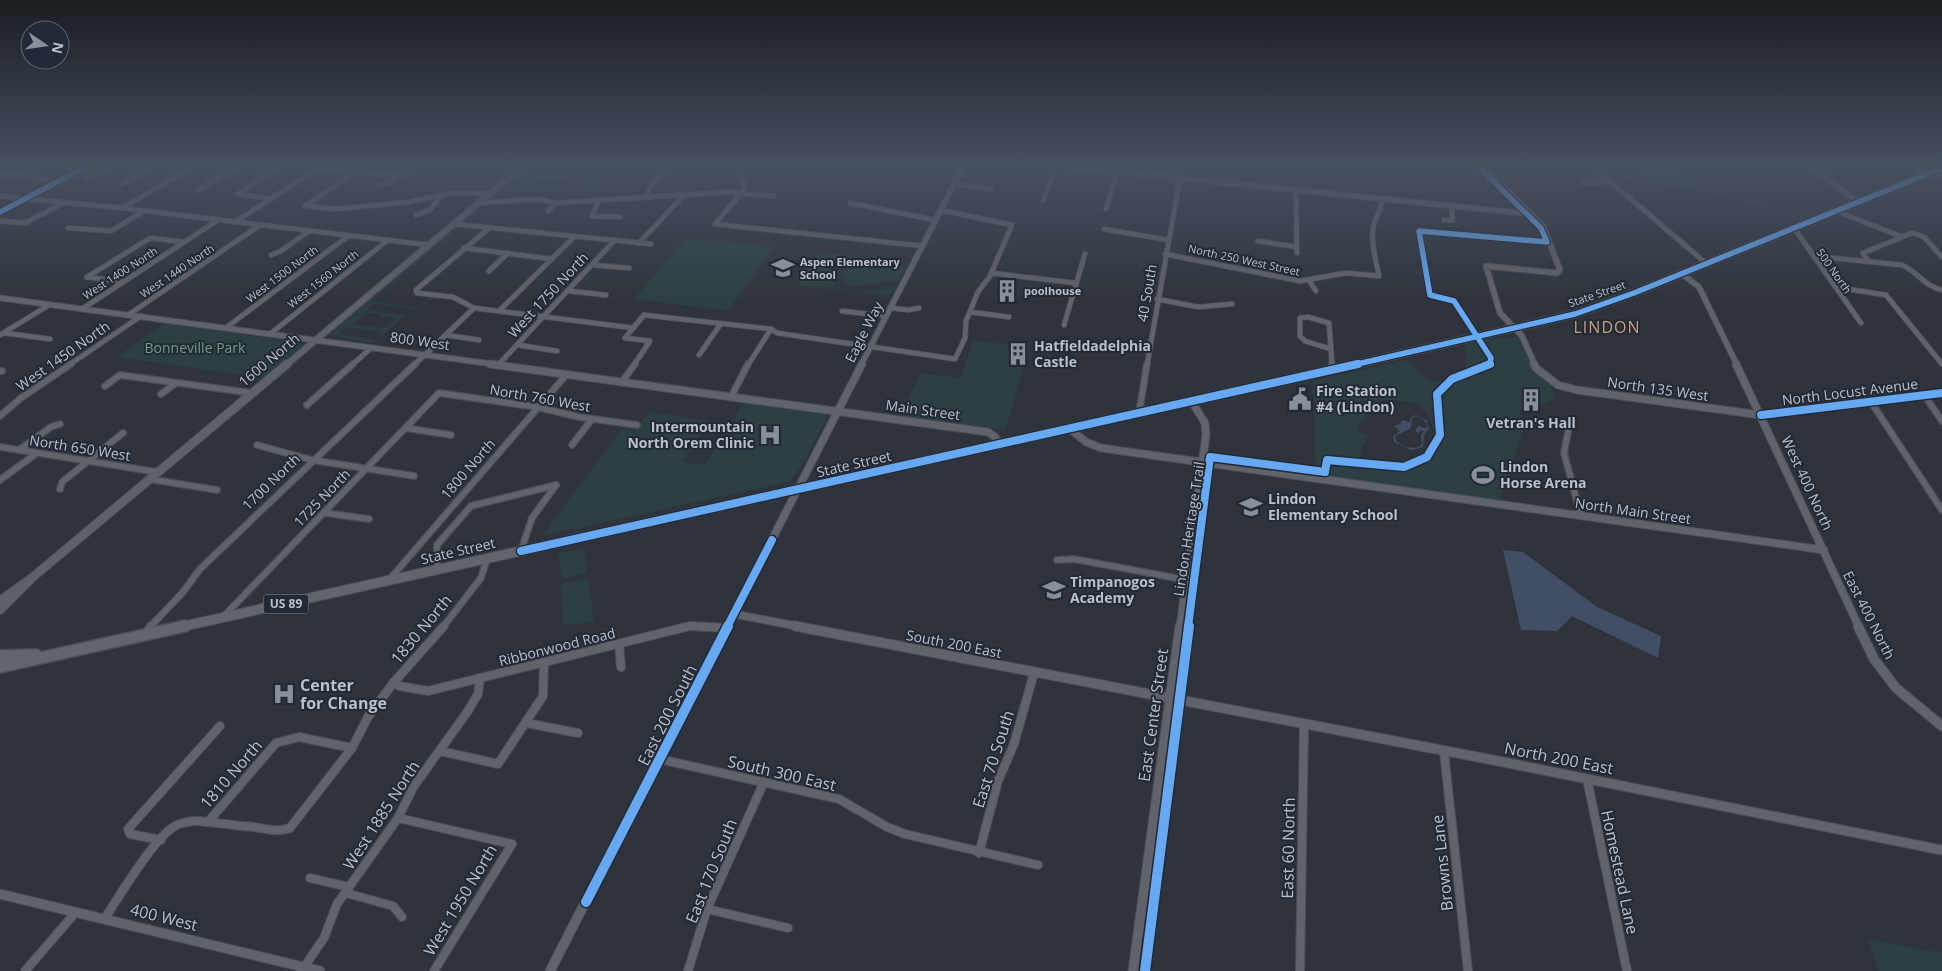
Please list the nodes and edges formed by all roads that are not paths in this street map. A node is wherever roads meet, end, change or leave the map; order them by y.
1 (50, 210) edge
2 (139, 210) edge
3 (253, 210) edge
4 (429, 210) edge
5 (470, 210) edge
6 (594, 210) edge
7 (670, 210) edge
8 (726, 210) edge
9 (887, 210) edge
10 (940, 210) edge
11 (942, 210) edge
12 (1174, 210) edge
13 (1296, 210) edge
14 (1382, 210) edge
15 (1452, 210) edge
16 (1494, 210) edge
17 (1526, 210) edge
18 (1643, 210) edge
19 (144, 211) junction
20 (1836, 211) joint
21 (1530, 214) junction
22 (416, 215) dead end
23 (620, 217) dead end
24 (218, 220) junction
25 (935, 220) junction
26 (1444, 220) dead end
27 (0, 221) edge
28 (235, 222) junction
29 (454, 224) junction
30 (260, 225) junction
31 (68, 228) dead end
32 (489, 228) junction
33 (1794, 228) junction
34 (1104, 229) dead end
35 (309, 231) junction
36 (348, 236) junction
37 (1900, 236) junction
38 (574, 237) junction
39 (388, 240) junction
40 (1168, 240) junction
41 (1258, 241) dead end
42 (184, 242) junction
43 (614, 242) junction
44 (640, 243) junction
45 (652, 244) dead end
46 (428, 245) junction
47 (922, 246) junction
48 (1297, 247) junction
49 (464, 248) junction
50 (508, 253) junction
51 (1297, 253) dead end
52 (1085, 254) dead end
53 (1165, 254) junction
54 (271, 255) dead end
55 (1813, 256) junction
56 (1942, 257) edge
57 (552, 259) junction
58 (1868, 261) junction
59 (1707, 264) junction
60 (594, 265) junction
61 (629, 268) dead end
62 (489, 271) dead end
63 (992, 273) junction
64 (1682, 274) junction
65 (123, 282) junction
66 (1310, 282) junction
67 (1076, 283) junction
68 (1835, 287) junction
69 (1942, 290) edge
70 (569, 291) junction
71 (1316, 291) dead end
72 (606, 295) dead end
73 (0, 298) edge
74 (7, 299) junction
75 (1157, 299) junction
76 (0, 303) edge
77 (49, 304) junction
78 (1232, 304) dead end
79 (474, 308) junction
80 (891, 308) junction
81 (919, 308) dead end
82 (82, 309) junction
83 (499, 311) junction
84 (842, 311) dead end
85 (970, 312) junction
86 (128, 314) junction
87 (141, 316) junction
88 (886, 316) junction
89 (545, 317) junction
90 (1009, 317) dead end
91 (1861, 323) dead end
92 (720, 325) junction
93 (1064, 325) dead end
94 (227, 328) junction
95 (634, 328) junction
96 (1514, 328) junction
97 (771, 329) junction
98 (2, 334) edge
99 (270, 334) junction
100 (446, 335) junction
101 (50, 339) dead end
102 (316, 340) junction
103 (479, 340) dead end
104 (518, 345) junction
105 (871, 345) junction
106 (371, 348) junction
107 (1331, 349) junction
108 (557, 351) dead end
109 (425, 355) junction
110 (699, 355) dead end
111 (499, 364) junction
112 (1942, 364) edge
113 (1332, 370) junction
114 (567, 374) junction
115 (622, 382) junction
116 (176, 383) junction
117 (105, 386) dead end
118 (252, 393) junction
119 (439, 393) joint
120 (162, 394) dead end
121 (1942, 394) edge
122 (1925, 396) junction
123 (731, 397) junction
124 (1192, 402) junction
125 (1871, 402) junction
126 (307, 405) dead end
127 (538, 407) junction
128 (838, 411) junction
129 (1139, 414) junction
130 (1761, 415) junction
131 (0, 416) edge
132 (592, 419) junction
133 (1942, 421) edge
134 (60, 424) dead end
135 (637, 425) dead end
136 (406, 428) junction
137 (1070, 429) junction
138 (1568, 432) dead end
139 (123, 433) dead end
140 (451, 436) dead end
141 (257, 444) dead end
142 (572, 445) dead end
143 (1000, 445) junction
144 (0, 447) edge
145 (19, 450) junction
146 (37, 453) junction
147 (312, 460) junction
148 (87, 461) junction
149 (1202, 462) junction
150 (369, 468) junction
151 (157, 472) junction
152 (414, 476) dead end
153 (149, 479) junction
154 (0, 480) edge
155 (60, 489) dead end
156 (217, 490) dead end
157 (797, 490) junction
158 (1942, 510) edge
159 (325, 513) junction
160 (1581, 516) junction
161 (369, 519) dead end
162 (1824, 550) junction
163 (521, 551) junction
164 (486, 559) junction
165 (1057, 560) dead end
166 (437, 570) junction
167 (33, 577) junction
168 (1187, 580) junction
169 (388, 581) junction
170 (0, 601) edge
171 (0, 610) edge
172 (734, 614) junction
173 (222, 618) junction
174 (727, 628) junction
175 (144, 636) junction
176 (619, 644) junction
177 (51, 654) junction
178 (0, 656) edge
179 (544, 663) junction
180 (0, 667) edge
181 (621, 667) dead end
182 (1034, 673) junction
183 (480, 678) junction
184 (394, 682) junction
185 (1170, 698) junction
186 (526, 723) junction
187 (220, 726) dead end
188 (1304, 726) junction
189 (1942, 726) edge
190 (578, 733) dead end
191 (352, 748) junction
192 (440, 751) junction
193 (1444, 752) junction
194 (659, 759) junction
195 (1587, 779) junction
196 (764, 782) junction
197 (398, 818) junction
198 (208, 822) junction
199 (161, 840) junction
200 (1942, 850) edge
201 (979, 853) junction
202 (1038, 865) dead end
203 (310, 878) dead end
204 (347, 890) junction
205 (1, 896) edge
206 (707, 909) junction
207 (76, 912) junction
208 (402, 917) dead end
209 (105, 918) junction
210 (788, 928) dead end
211 (306, 969) edge
212 (25, 971) edge
213 (320, 971) edge
214 (434, 971) edge
215 (550, 971) edge
216 (688, 971) edge
217 (1133, 971) edge
218 (1300, 971) edge
219 (1468, 971) edge
220 (1627, 971) edge

1 - 27 street
2 - 19 street
3 - 28 street
4 - 22 street
5 - 29 main road, 1600 North
6 - 23 street
7 - 44 street
8 - 47 street
9 - 25 street
10 - 25 street, Eagle Way
11 - 63 street
12 - 40 street, 40 South
13 - 48 street
14 - 66 street, North 250 West Street
15 - 26 street
16 - 21 street
17 - 21 street
18 - 59 street
19 - 24 street
19 - 31 street
20 - 33 main road, State Street / US 89
20 - 37 street
21 - 96 street
24 - 28 street
24 - 42 street, West 1400 North
25 - 47 street, Eagle Way
28 - 30 street
29 - 32 street
29 - 46 main road, 1600 North
30 - 35 street
30 - 86 street, West 1440 North
32 - 38 street
32 - 49 street
33 - 55 street, 500 North
33 - 59 main road, State Street / US 89
34 - 40 street
35 - 36 street
35 - 54 street
36 - 39 street
36 - 94 street, West 1500 North
37 - 56 street
37 - 58 street
38 - 43 street
38 - 57 street, West 1750 North
39 - 46 street
39 - 99 street, West 1560 North
40 - 53 street, 40 South
41 - 48 street
42 - 65 street, West 1400 North
42 - 65 street
43 - 44 street
43 - 60 street, West 1750 North
44 - 45 street
46 - 102 main road, 1600 North
47 - 80 street, Eagle Way
48 - 51 street
49 - 50 street
49 - 79 street
50 - 57 street
50 - 62 street
52 - 67 street
53 - 66 street, North 250 West Street
53 - 75 street, 40 South
55 - 58 street
55 - 68 street, 500 North
57 - 83 street, West 1750 North
58 - 69 street
59 - 64 main road, State Street / US 89
60 - 61 street
60 - 70 street, West 1750 North
63 - 67 street
63 - 85 street
64 - 96 main road, State Street / US 89
64 - 130 street, West 400 North
65 - 82 street, West 1400 North
66 - 71 street
67 - 93 street
68 - 91 street, 500 North
68 - 112 street
70 - 72 street
70 - 89 street, West 1750 North
73 - 74 street, 800 West
74 - 76 street
74 - 77 street, 800 West
75 - 78 street
75 - 129 street, 40 South
77 - 82 street, 800 West
77 - 98 street
79 - 83 street
79 - 100 street, 1700 North
80 - 81 street
80 - 88 street, Eagle Way
82 - 86 street, 800 West
83 - 89 street
84 - 88 street
85 - 90 street
85 - 105 street
86 - 87 street, 800 West
87 - 94 street, 800 West
87 - 131 street, West 1450 North
88 - 105 street, Eagle Way
89 - 95 street
89 - 104 street, West 1750 North
92 - 95 street
92 - 97 street
92 - 110 street
94 - 99 street, 800 West
95 - 115 street
96 - 113 main road, State Street / US 89
96 - 130 street, North 135 West
97 - 105 street
97 - 123 street
98 - 101 street
99 - 102 street, 800 West
100 - 103 street
100 - 109 street, 1700 North
102 - 106 street, 800 West
102 - 118 main road, 1600 North
104 - 108 street
104 - 111 street, West 1750 North
105 - 128 street, Eagle Way
106 - 109 street, 800 West
106 - 126 street
107 - 107 street
107 - 113 street
109 - 111 street, 800 West
109 - 147 street, 1700 North
111 - 114 street, 800 West
113 - 124 main road, State Street / US 89
114 - 115 street, 800 West
114 - 127 street, 1800 North
115 - 123 street, 800 West
116 - 117 street
116 - 118 street
116 - 120 street
118 - 151 main road, 1600 North
119 - 127 street, North 760 West
119 - 136 street, 1725 North
121 - 122 street, North Locust Avenue
122 - 125 street, North Locust Avenue
122 - 133 street
123 - 128 street, 800 West
124 - 129 main road, State Street / US 89
124 - 149 street, East Center Street
125 - 130 street, North Locust Avenue
125 - 158 street
127 - 132 street, North 760 West
127 - 169 street, 1800 North
128 - 143 street, Main Street
128 - 157 street, East 200 South
129 - 137 main road, State Street / US 89
130 - 162 street, West 400 North
132 - 135 street, North 760 West
132 - 142 street
134 - 145 street
136 - 140 street
136 - 150 street, 1725 North
137 - 143 main road, State Street / US 89
137 - 149 street
138 - 160 street
139 - 148 street
141 - 147 street
143 - 157 main road, State Street / US 89
144 - 145 street, North 650 West
145 - 146 street, North 650 West
146 - 148 street, North 650 West
146 - 154 street
147 - 150 street
147 - 175 street, 1700 North
148 - 151 street, North 650 West
148 - 155 street
149 - 160 street, North Main Street
149 - 168 street, East Center Street
150 - 152 street
150 - 159 street, 1725 North
151 - 153 main road, 1600 North
153 - 156 street
153 - 167 main road, 1600 North
157 - 163 main road, State Street / US 89
157 - 172 street, East 200 South
159 - 161 street
159 - 173 street, 1725 North
160 - 162 street, North Main Street
162 - 189 street, East 400 North
163 - 164 main road, State Street / US 89
163 - 166 street
164 - 166 main road, State Street / US 89
164 - 184 street, 1830 North
165 - 168 street
166 - 169 main road, State Street / US 89
167 - 170 main road, 1600 North
167 - 171 main road, 1600 North
168 - 185 street, East Center Street
169 - 173 main road, State Street / US 89
172 - 174 street, East 200 South
172 - 182 street, South 200 East
173 - 175 main road, State Street / US 89
174 - 176 street, Ribbonwood Road
174 - 194 street, East 200 South
175 - 177 main road, State Street / US 89
176 - 179 street, Ribbonwood Road
176 - 181 street
177 - 178 main road, State Street / US 89
177 - 180 main road, State Street / US 89
179 - 183 street, Ribbonwood Road
179 - 186 street
182 - 185 street, South 200 East
182 - 201 street, East 70 South
183 - 184 street, Ribbonwood Road
183 - 192 street, West 1885 North
184 - 191 street, 1830 North
185 - 188 street, North 200 East
185 - 217 street, East Center Street
186 - 190 street
186 - 192 street
187 - 199 street
188 - 193 street, North 200 East
188 - 218 street, East 60 North
191 - 198 street, 1810 North
191 - 198 street, 1830 North
192 - 197 street, West 1885 North
193 - 195 street, North 200 East
193 - 219 street, Browns Lane
194 - 196 street, South 300 East
194 - 215 street, East 200 South
195 - 200 street, North 200 East
195 - 220 street, Homestead Lane
196 - 201 street, South 300 East
196 - 206 street, East 170 South
197 - 204 street, West 1885 North
197 - 214 street, West 1950 North
198 - 199 street
199 - 209 street
201 - 202 street, South 300 East
203 - 204 street
204 - 208 street
204 - 211 street, West 1885 North
205 - 207 street, 400 West
206 - 210 street
206 - 216 street, East 170 South
207 - 209 street, 400 West
207 - 212 street
209 - 211 street, 400 West
211 - 213 street, 400 West

